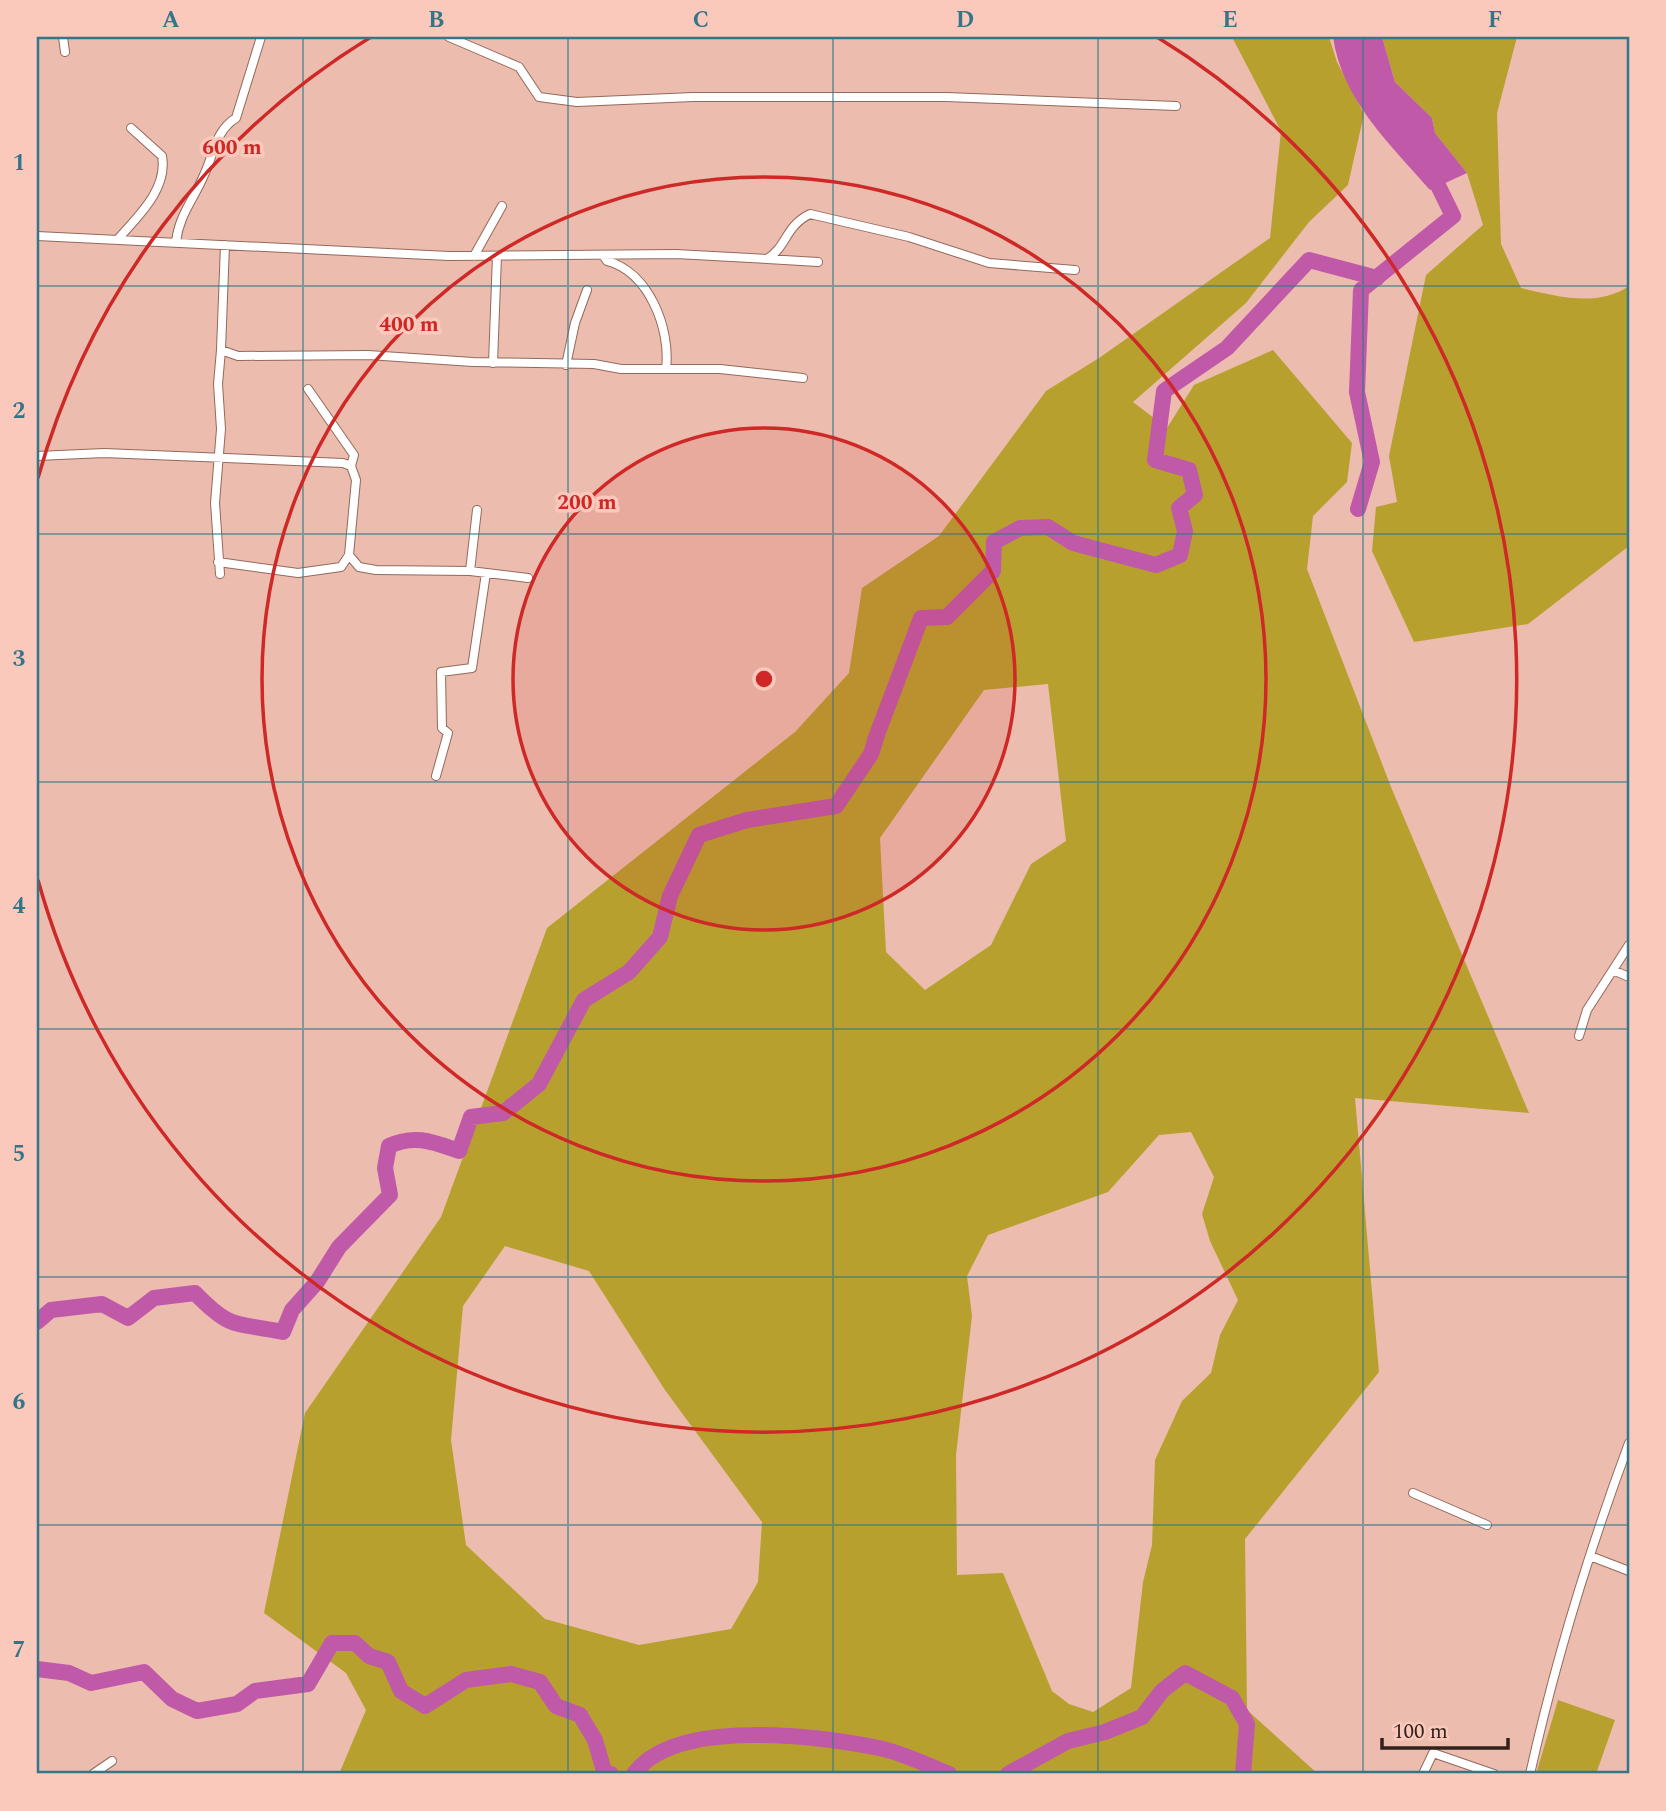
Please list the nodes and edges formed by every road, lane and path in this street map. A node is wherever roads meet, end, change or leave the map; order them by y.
1 (63, 37) edge
2 (261, 37) edge
3 (449, 37) edge
4 (65, 52) dead end
5 (1176, 106) dead end
6 (131, 128) dead end
7 (502, 206) dead end
8 (37, 236) edge
9 (118, 239) junction
10 (176, 242) junction
11 (225, 245) junction
12 (603, 255) junction
13 (474, 256) junction
14 (497, 256) junction
15 (767, 258) junction
16 (818, 262) dead end
17 (1075, 270) dead end
18 (587, 290) dead end
19 (221, 350) junction
20 (493, 363) junction
21 (566, 365) junction
22 (666, 369) junction
23 (803, 378) dead end
24 (308, 389) dead end
25 (37, 456) edge
26 (217, 459) junction
27 (351, 466) junction
28 (477, 510) dead end
29 (349, 555) junction
30 (218, 562) junction
31 (470, 571) junction
32 (486, 573) junction
33 (220, 574) dead end
34 (528, 578) dead end
35 (436, 776) dead end
36 (1629, 945) edge
37 (1615, 971) junction
38 (1629, 977) edge
39 (1579, 1036) dead end
40 (1629, 1443) edge
41 (1413, 1493) dead end
42 (1487, 1525) dead end
43 (1590, 1556) junction
44 (1629, 1571) edge
45 (112, 1761) dead end
46 (93, 1774) edge
47 (1423, 1774) edge
48 (1494, 1774) edge
49 (1530, 1774) edge

1 - 4 street
2 - 10 street
3 - 5 street
6 - 9 street
7 - 13 street
8 - 9 street
9 - 10 street
10 - 11 street
11 - 13 street
11 - 19 street
12 - 14 street
12 - 15 street
12 - 22 street
13 - 14 street
14 - 20 street
15 - 16 street
15 - 17 street
18 - 21 street
19 - 20 street
19 - 26 street
20 - 21 street
21 - 22 street
22 - 23 street
24 - 27 street
25 - 26 street
26 - 27 street
26 - 30 street
27 - 29 street
28 - 31 street
29 - 30 street
29 - 31 street
30 - 33 street
31 - 32 street
32 - 34 street
32 - 35 street
36 - 37 street
37 - 38 street
37 - 39 street
40 - 43 street
41 - 42 street
43 - 44 street
43 - 49 street
45 - 46 street
47 - 48 street

